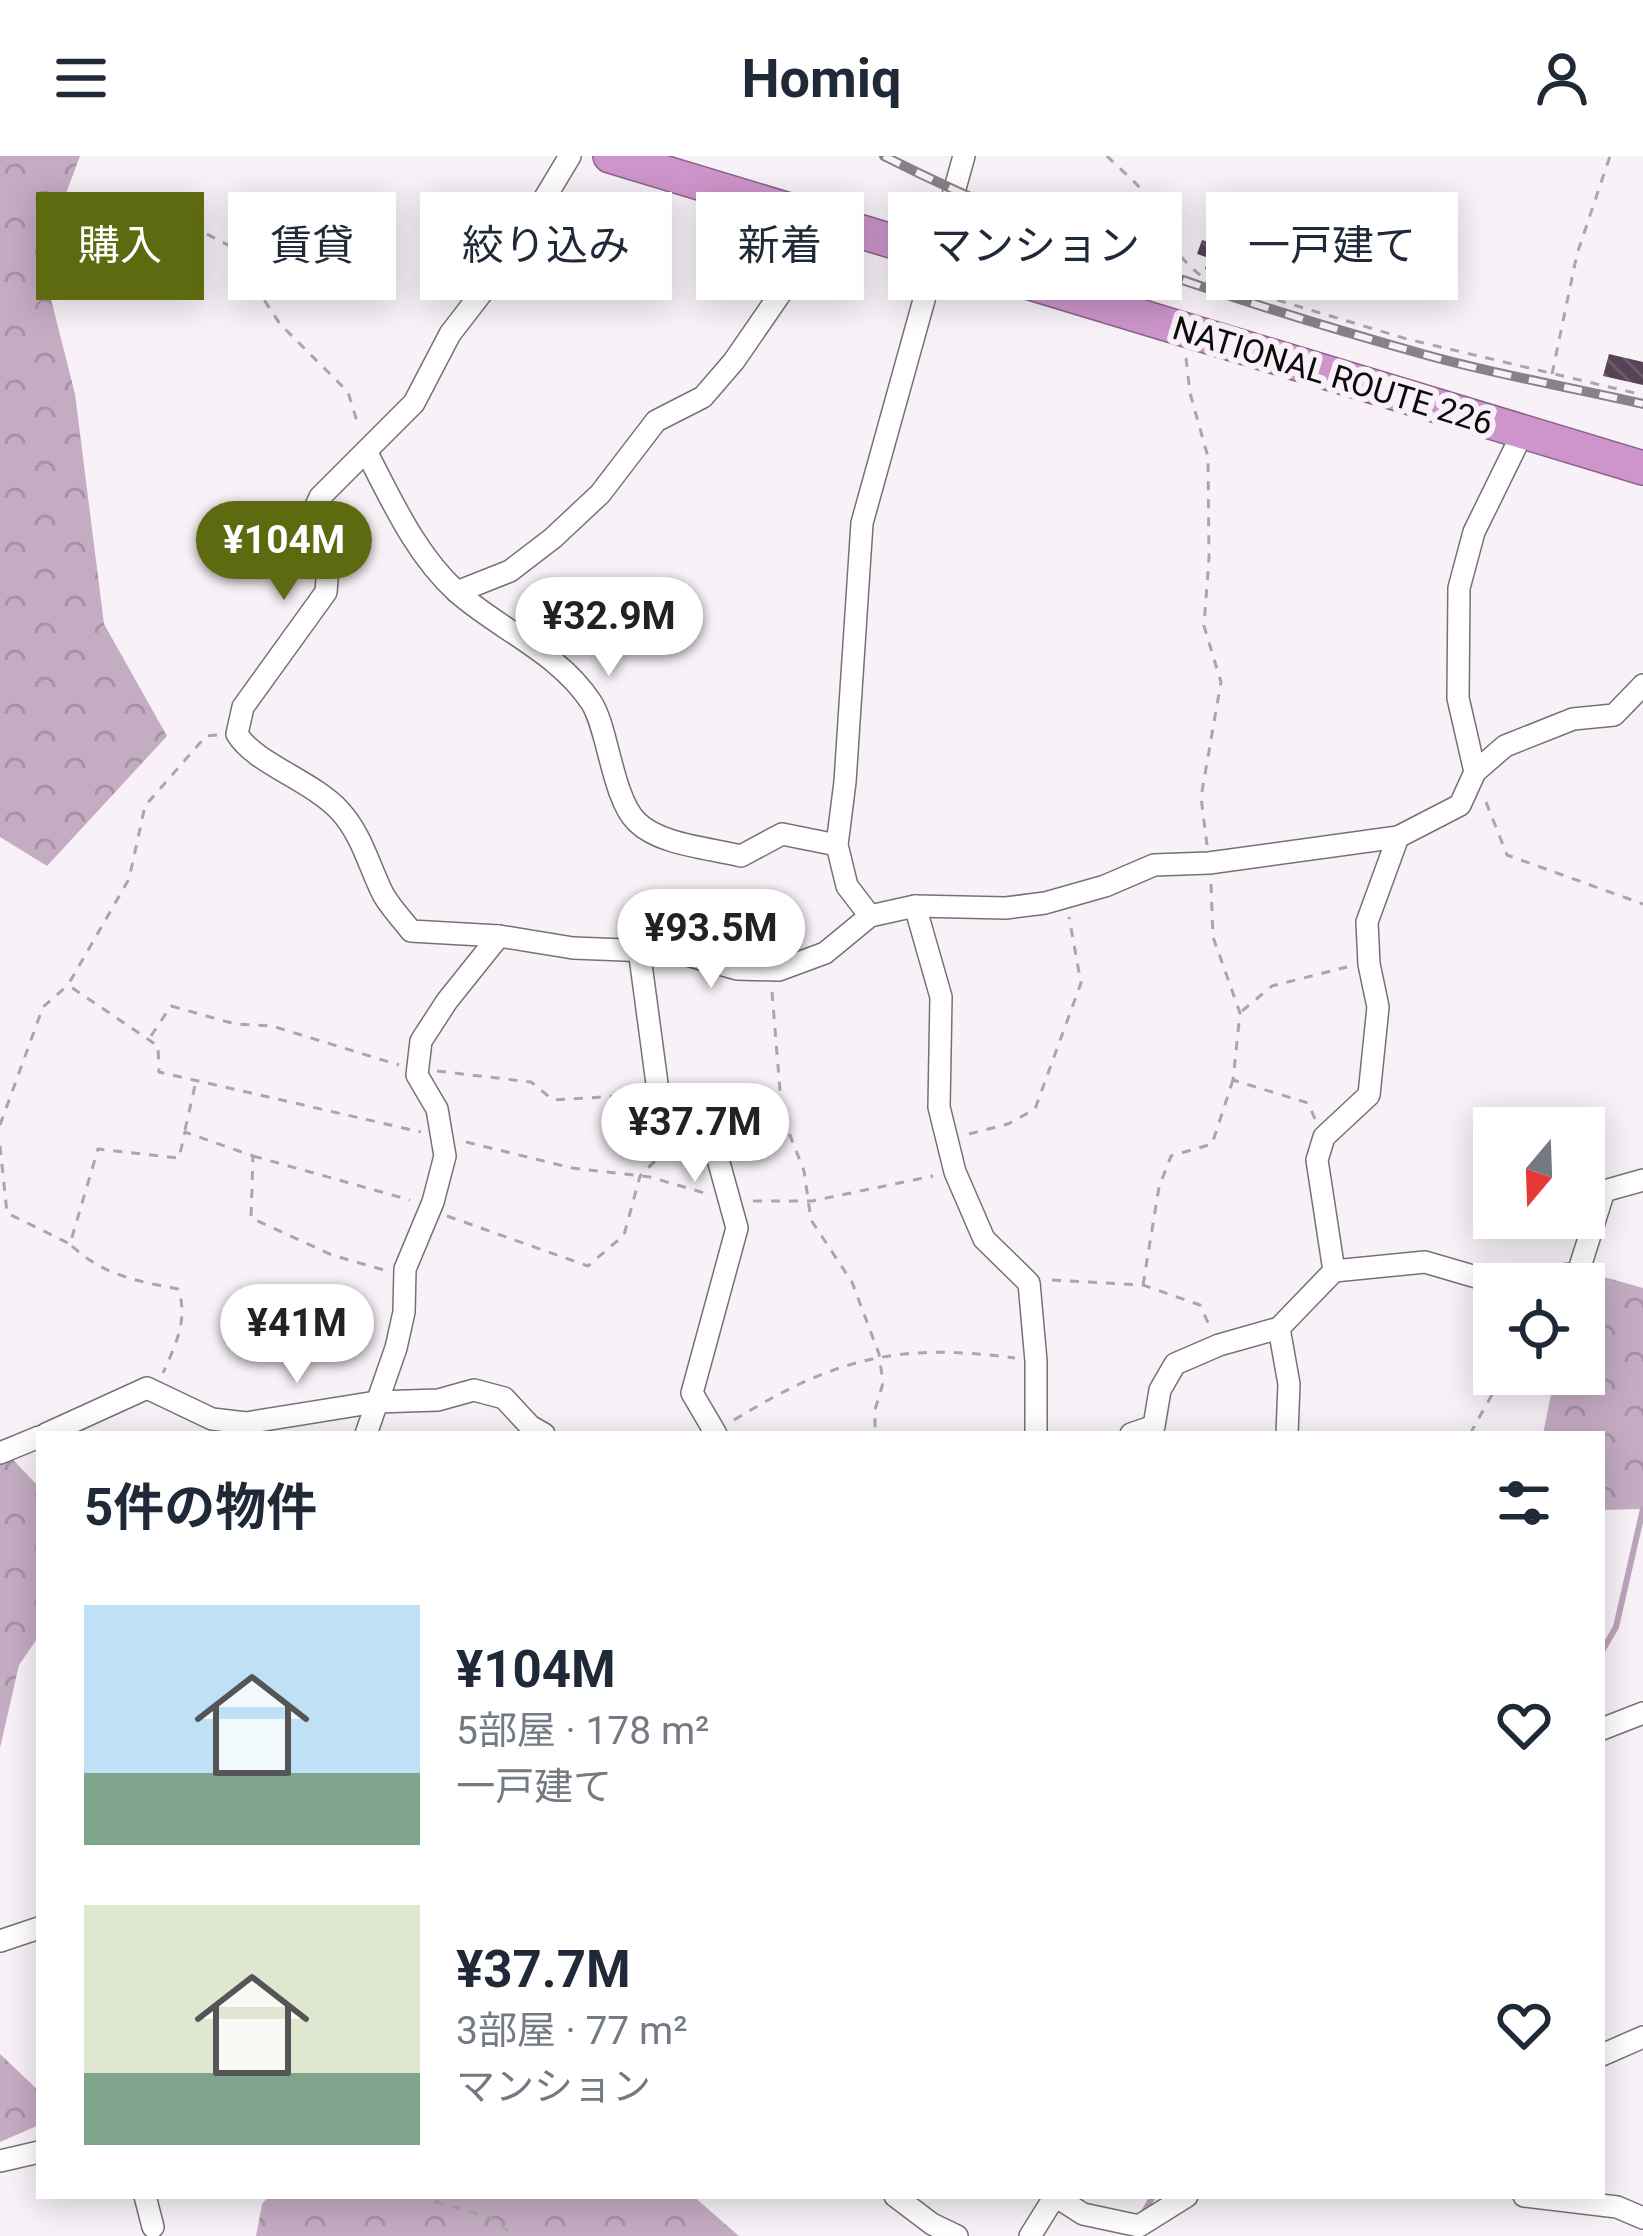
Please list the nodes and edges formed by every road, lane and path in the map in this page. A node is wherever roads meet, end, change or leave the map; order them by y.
1 (570, 156) edge
2 (610, 156) edge
3 (964, 156) edge
4 (1107, 156) edge
5 (1610, 156) edge
6 (728, 192) edge
7 (954, 192) edge
8 (204, 233) edge
9 (776, 300) edge
10 (923, 300) edge
11 (1089, 300) edge
12 (1184, 330) junction
13 (1552, 376) junction
14 (1643, 395) edge
15 (1523, 432) junction
16 (367, 453) junction
17 (1643, 468) edge
18 (457, 592) junction
19 (1643, 686) edge
20 (1475, 772) junction
21 (1398, 837) junction
22 (837, 845) junction
23 (1209, 862) junction
24 (1066, 897) junction
25 (1643, 904) edge
26 (915, 906) junction
27 (870, 916) junction
28 (499, 935) junction
29 (639, 950) junction
30 (1369, 955) junction
31 (770, 969) junction
32 (68, 985) dead end
33 (1240, 1013) junction
34 (149, 1039) dead end
35 (418, 1070) junction
36 (196, 1080) dead end
37 (1233, 1080) junction
38 (656, 1094) junction
39 (662, 1121) junction
40 (0, 1125) edge
41 (185, 1132) junction
42 (1324, 1137) junction
43 (947, 1139) junction
44 (0, 1146) edge
45 (253, 1156) junction
46 (1643, 1180) edge
47 (430, 1209) junction
48 (70, 1244) junction
49 (1334, 1271) junction
50 (405, 1273) junction
51 (1029, 1283) junction
52 (1143, 1285) junction
53 (1279, 1328) junction
54 (1219, 1345) junction
55 (879, 1354) junction
56 (1036, 1361) junction
57 (155, 1391) junction
58 (1492, 1395) edge
59 (376, 1402) junction
60 (51, 1431) edge
61 (367, 1431) edge
62 (539, 1431) edge
63 (715, 1431) edge
64 (718, 1431) edge
65 (874, 1431) edge
66 (1036, 1431) edge
67 (1140, 1431) edge
68 (1287, 1431) edge
69 (1471, 1431) edge
70 (36, 1438) edge
71 (0, 1453) edge
72 (1643, 1713) edge
73 (1605, 1729) edge
74 (36, 1929) edge
75 (0, 1941) edge
76 (1643, 2037) edge
77 (1605, 2054) edge
78 (36, 2153) edge
79 (0, 2161) edge
80 (146, 2199) edge
81 (427, 2199) edge
82 (899, 2199) edge
83 (1053, 2199) edge
84 (1060, 2199) edge
85 (1182, 2199) edge
86 (1549, 2199) edge
87 (1643, 2218) edge
88 (153, 2227) dead end
89 (1138, 2231) edge
90 (515, 2236) edge
91 (957, 2236) edge
92 (1030, 2236) edge

1 - 16 street
2 - 6 highway, NATIONAL ROUTE 226
3 - 7 street
4 - 13 path
5 - 13 path
8 - 16 path
9 - 18 street
10 - 22 street
11 - 12 highway, NATIONAL ROUTE 226
12 - 15 highway, NATIONAL ROUTE 226
12 - 23 path
13 - 14 path
15 - 17 highway, NATIONAL ROUTE 226
15 - 20 street
16 - 18 street
16 - 28 street
18 - 22 street
19 - 20 street
20 - 21 street
20 - 25 path
21 - 23 street
21 - 30 street
22 - 27 street
23 - 24 street
23 - 33 path
24 - 26 street
24 - 43 path
26 - 27 street
26 - 43 street
27 - 31 street
28 - 29 street
28 - 35 street
29 - 31 street
29 - 38 street
30 - 33 path
30 - 42 street
31 - 55 path
32 - 40 path
33 - 37 path
34 - 35 path
35 - 38 path
35 - 47 street
36 - 41 path
37 - 42 path
37 - 52 path
38 - 39 street
39 - 47 path
39 - 63 street
41 - 45 path
41 - 48 path
42 - 49 street
43 - 51 street
44 - 48 path
45 - 47 path
45 - 50 path
46 - 49 street
47 - 50 street
48 - 57 path
49 - 53 street
50 - 59 street
51 - 52 path
51 - 56 street
52 - 54 path
53 - 54 street
53 - 68 street
54 - 67 street
55 - 56 path
55 - 64 path
55 - 65 path
56 - 66 street
57 - 59 street
57 - 60 street
58 - 69 path
59 - 61 street
59 - 62 street
70 - 71 street
72 - 73 street
74 - 75 street
76 - 77 street
78 - 79 street
80 - 88 street
81 - 90 path
82 - 91 street
83 - 92 street
84 - 89 street
85 - 89 street
86 - 87 street

